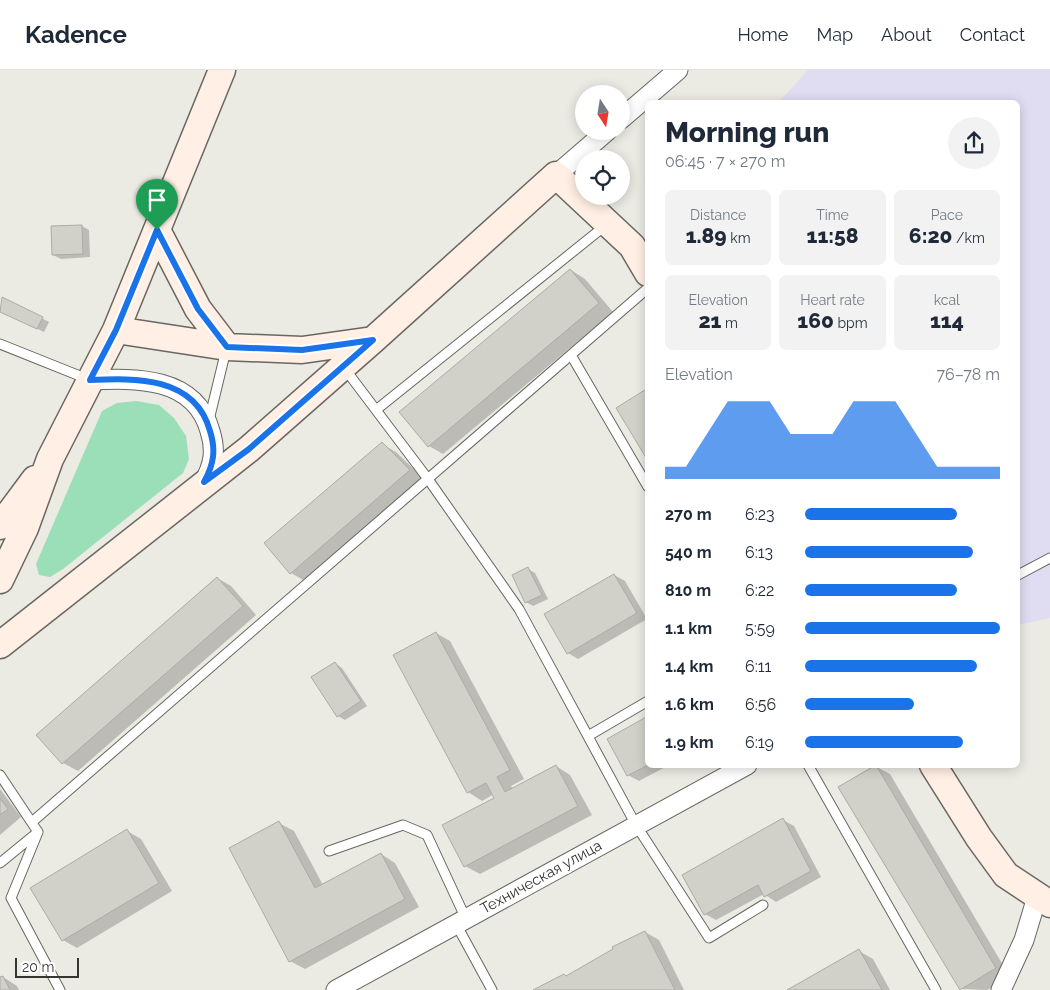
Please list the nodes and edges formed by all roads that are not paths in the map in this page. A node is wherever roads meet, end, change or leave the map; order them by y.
1 (222, 70) edge
2 (678, 70) edge
3 (630, 111) edge
4 (597, 140) edge
5 (556, 175) junction
6 (608, 224) junction
7 (157, 230) junction
8 (645, 268) edge
9 (645, 291) edge
10 (116, 330) junction
11 (373, 340) junction
12 (0, 344) edge
13 (227, 347) junction
14 (571, 355) junction
15 (343, 367) junction
16 (90, 380) junction
17 (376, 410) junction
18 (208, 423) junction
19 (50, 459) junction
20 (428, 479) junction
21 (204, 482) junction
22 (645, 482) edge
23 (0, 526) edge
24 (1050, 558) edge
25 (1020, 574) edge
26 (0, 580) edge
27 (0, 645) edge
28 (645, 703) edge
29 (588, 736) junction
30 (741, 768) edge
31 (810, 768) edge
32 (935, 768) edge
33 (0, 775) edge
34 (32, 822) junction
35 (636, 825) junction
36 (38, 832) junction
37 (329, 851) dead end
38 (0, 863) edge
39 (1044, 901) edge
40 (763, 905) dead end
41 (461, 921) junction
42 (60, 990) edge
43 (336, 990) edge
44 (492, 990) edge
45 (936, 990) edge
46 (1001, 990) edge

1 - 7 street
2 - 3 street
4 - 5 street
5 - 6 street
5 - 11 street
6 - 8 street
6 - 17 lane
7 - 10 street
7 - 13 street
9 - 14 lane
10 - 13 street
10 - 16 street
11 - 13 street
11 - 15 street
12 - 16 lane
13 - 18 lane
14 - 20 lane
14 - 22 lane
15 - 17 lane
15 - 21 street
16 - 18 street
16 - 19 street
17 - 20 lane
18 - 21 street
19 - 23 street
19 - 26 street
20 - 29 lane
20 - 34 lane
21 - 27 street
24 - 25 lane
28 - 29 lane
29 - 35 lane
30 - 35 street, Техническая улица
31 - 45 lane
32 - 39 street
33 - 34 lane
34 - 36 lane
35 - 40 lane
35 - 41 street, Техническая улица
36 - 38 lane
36 - 42 lane
37 - 41 lane
39 - 46 street
41 - 43 street, Техническая улица
41 - 44 lane

